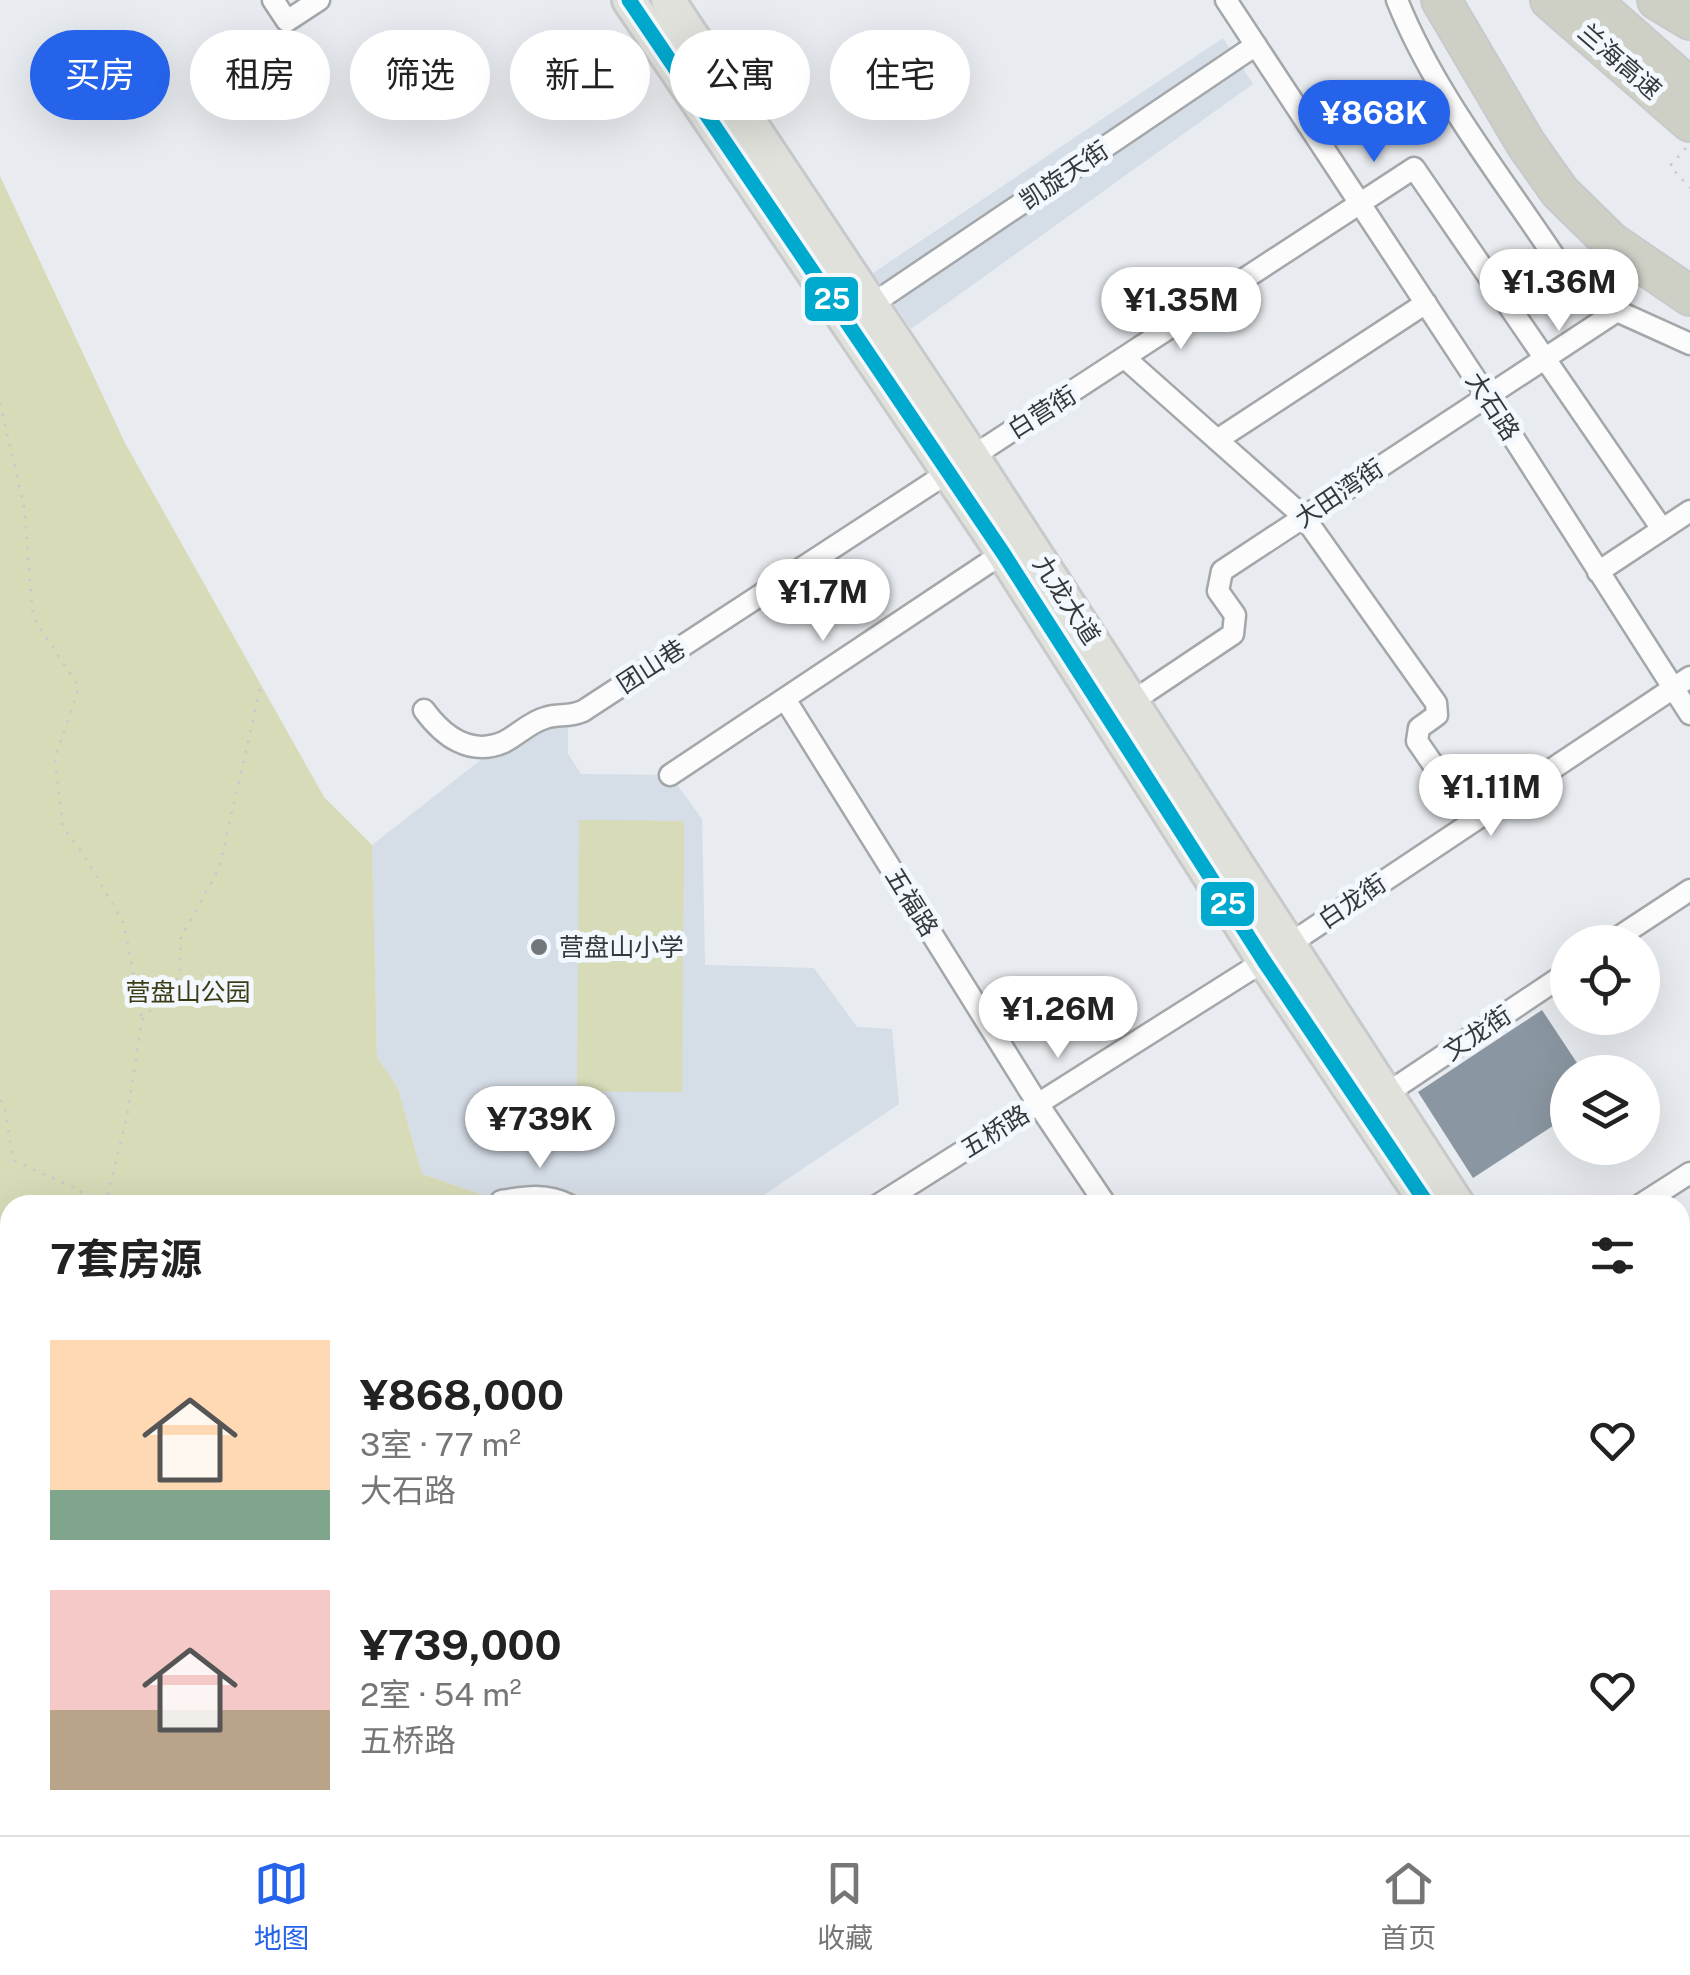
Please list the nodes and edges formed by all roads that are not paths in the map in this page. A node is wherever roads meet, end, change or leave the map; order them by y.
1 (274, 0) edge
2 (319, 0) edge
3 (629, 0) edge
4 (668, 0) edge
5 (1226, 0) edge
6 (1398, 0) edge
7 (1441, 0) edge
8 (1550, 0) edge
9 (1590, 0) edge
10 (1657, 0) edge
11 (1690, 20) edge
12 (1256, 44) junction
13 (1690, 88) edge
14 (1690, 122) edge
15 (1362, 204) junction
16 (1685, 293) edge
17 (1426, 303) junction
18 (871, 305) junction
19 (1617, 311) junction
20 (1690, 344) edge
21 (1545, 358) junction
22 (1126, 359) junction
23 (1486, 395) junction
24 (1217, 440) junction
25 (961, 464) junction
26 (1690, 511) edge
27 (1304, 516) junction
28 (1662, 529) junction
29 (1003, 553) junction
30 (1598, 572) junction
31 (1681, 682) edge
32 (784, 699) junction
33 (1133, 701) junction
34 (424, 710) dead end
35 (1690, 714) edge
36 (670, 776) dead end
37 (1472, 821) junction
38 (1690, 890) edge
39 (1637, 925) edge
40 (1276, 952) junction
41 (1550, 984) edge
42 (1386, 1094) junction
43 (1038, 1104) junction
44 (1690, 1174) edge
45 (894, 1195) edge
46 (1099, 1195) edge
47 (1422, 1195) edge
48 (1452, 1195) edge
49 (1656, 1195) edge

1 - 2 street
3 - 25 main road, 九龙大道
4 - 18 main road, 九龙大道
5 - 12 street, 大石路
6 - 19 street
7 - 16 highway
8 - 14 highway, 兰海高速
9 - 13 highway, 兰海高速
10 - 11 highway
12 - 15 street, 大石路
12 - 18 street, 凯旋天街
15 - 17 street, 大石路
15 - 21 street, 白营街
15 - 22 street, 白营街
17 - 23 street, 大石路
17 - 24 street
18 - 25 main road, 九龙大道
19 - 20 street
19 - 21 street, 大田湾街
21 - 23 street, 大田湾街
21 - 28 street
22 - 24 street
22 - 25 street, 白营街
23 - 27 street, 大田湾街
23 - 30 street, 大石路
24 - 27 street
25 - 29 main road, 九龙大道
25 - 33 main road, 九龙大道
25 - 34 street, 团山巷
26 - 28 street
27 - 33 street, 大田湾街
27 - 37 street
28 - 30 street
29 - 32 street
29 - 40 main road, 九龙大道
30 - 31 street, 大石路
31 - 35 street, 大石路
31 - 37 street, 白龙街
32 - 36 street
32 - 43 street, 五福路
33 - 40 main road, 九龙大道
37 - 40 street, 白龙街
38 - 39 street
40 - 42 main road, 九龙大道
40 - 43 street, 五桥路
40 - 47 main road, 九龙大道
41 - 42 street, 文龙街
42 - 48 main road, 九龙大道
43 - 45 street, 五桥路
43 - 46 street, 五福路
44 - 49 street

